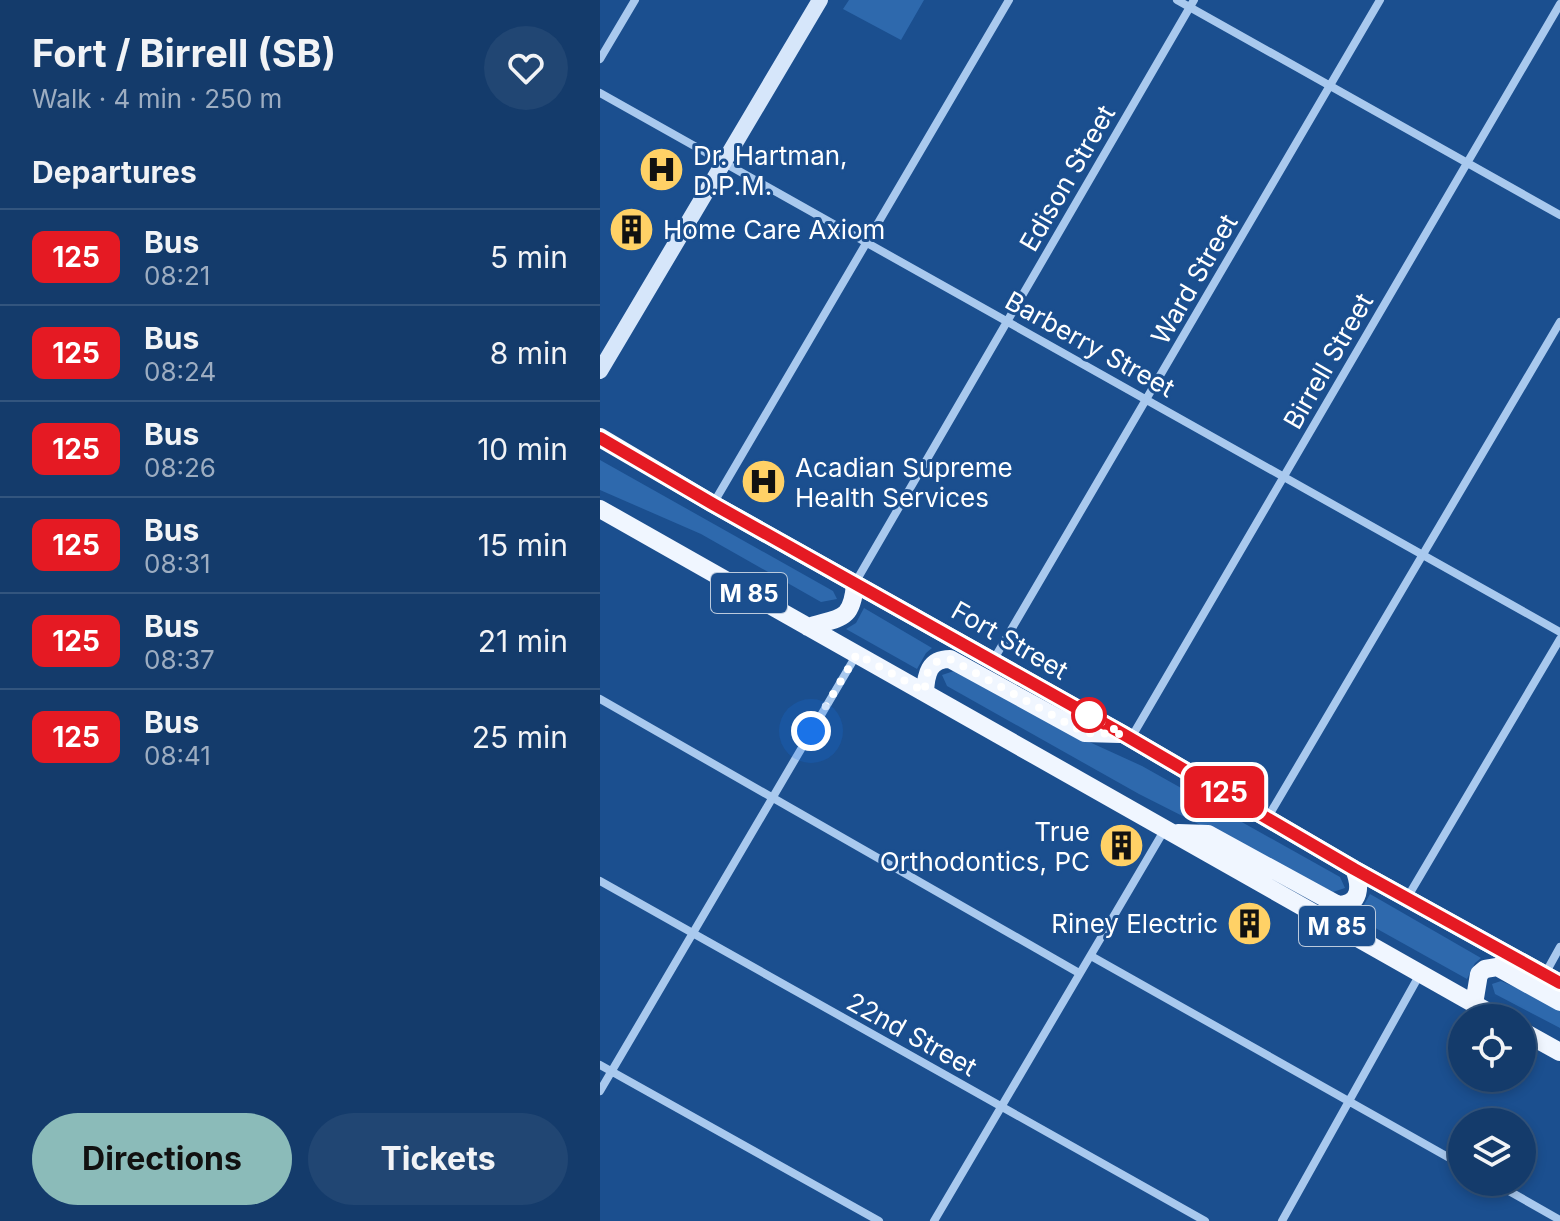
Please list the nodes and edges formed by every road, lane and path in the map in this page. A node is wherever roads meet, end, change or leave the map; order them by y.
1 (635, 0) edge
2 (820, 0) edge
3 (1009, 0) edge
4 (1177, 0) edge
5 (1380, 0) edge
6 (1192, 4) edge
7 (1560, 4) edge
8 (600, 59) edge
9 (1330, 85) junction
10 (600, 93) edge
11 (726, 162) junction
12 (1467, 162) junction
13 (1560, 215) edge
14 (868, 243) junction
15 (1007, 321) junction
16 (1560, 322) edge
17 (600, 371) edge
18 (1147, 398) junction
19 (600, 437) edge
20 (1284, 475) junction
21 (713, 504) junction
22 (600, 509) edge
23 (1423, 553) junction
24 (855, 584) junction
25 (808, 627) junction
26 (1560, 632) edge
27 (1560, 639) edge
28 (857, 654) junction
29 (993, 660) junction
30 (925, 692) junction
31 (600, 699) edge
32 (1127, 736) junction
33 (772, 798) junction
34 (1268, 818) junction
35 (1171, 830) junction
36 (1354, 869) junction
37 (600, 881) edge
38 (1407, 898) junction
39 (692, 934) junction
40 (1560, 947) edge
41 (1091, 956) junction
42 (1079, 973) junction
43 (1420, 974) junction
44 (1552, 978) edge
45 (1560, 1002) edge
46 (1474, 1004) joint
47 (1536, 1039) edge
48 (1560, 1052) edge
49 (600, 1065) edge
50 (612, 1072) junction
51 (600, 1091) edge
52 (1350, 1101) junction
53 (1001, 1107) junction
54 (1448, 1157) edge
55 (1518, 1196) edge
56 (1560, 1220) edge
57 (879, 1221) edge
58 (934, 1221) edge
59 (1205, 1221) edge
60 (1282, 1221) edge

1 - 8 street
2 - 11 main road
3 - 14 street
4 - 6 street
5 - 9 street, Ward Street
6 - 9 street
6 - 15 street, Edison Street
7 - 12 street, Birrell Street
9 - 12 street
9 - 18 street, Ward Street
10 - 11 street, Barberry Street
11 - 14 street, Barberry Street
11 - 17 main road
12 - 13 street
12 - 20 street, Birrell Street
14 - 15 street, Barberry Street
14 - 21 street
15 - 18 street, Barberry Street
15 - 24 street, Edison Street
16 - 23 street
18 - 20 street, Barberry Street
18 - 29 street, Ward Street
19 - 21 main road, Fort Street / M 85
20 - 23 street, Barberry Street
20 - 32 street, Birrell Street
21 - 24 main road, Fort Street / M 85
22 - 25 main road, M 85
23 - 26 street, Barberry Street
23 - 34 street
24 - 25 main road
24 - 29 main road, Fort Street / M 85
25 - 28 main road, M 85
27 - 38 street
28 - 30 main road, M 85
28 - 33 street
29 - 32 main road, Fort Street / M 85
30 - 32 main road
30 - 35 main road, M 85
31 - 33 street
32 - 34 main road, Fort Street / M 85
33 - 39 street
33 - 42 street
34 - 36 main road, Fort Street / M 85
35 - 36 main road
35 - 41 street
35 - 43 main road, M 85
36 - 38 main road, Fort Street / M 85
37 - 39 street, 22nd Street
38 - 44 main road, Fort Street / M 85
39 - 50 street
39 - 53 street, 22nd Street
40 - 44 street
41 - 42 street
41 - 52 street
42 - 53 street
43 - 46 main road, M 85
43 - 52 street
45 - 46 main road
47 - 48 main road
49 - 50 street
50 - 51 street
50 - 57 street
52 - 54 street
52 - 60 street
53 - 58 street
53 - 59 street, 22nd Street
55 - 56 street

